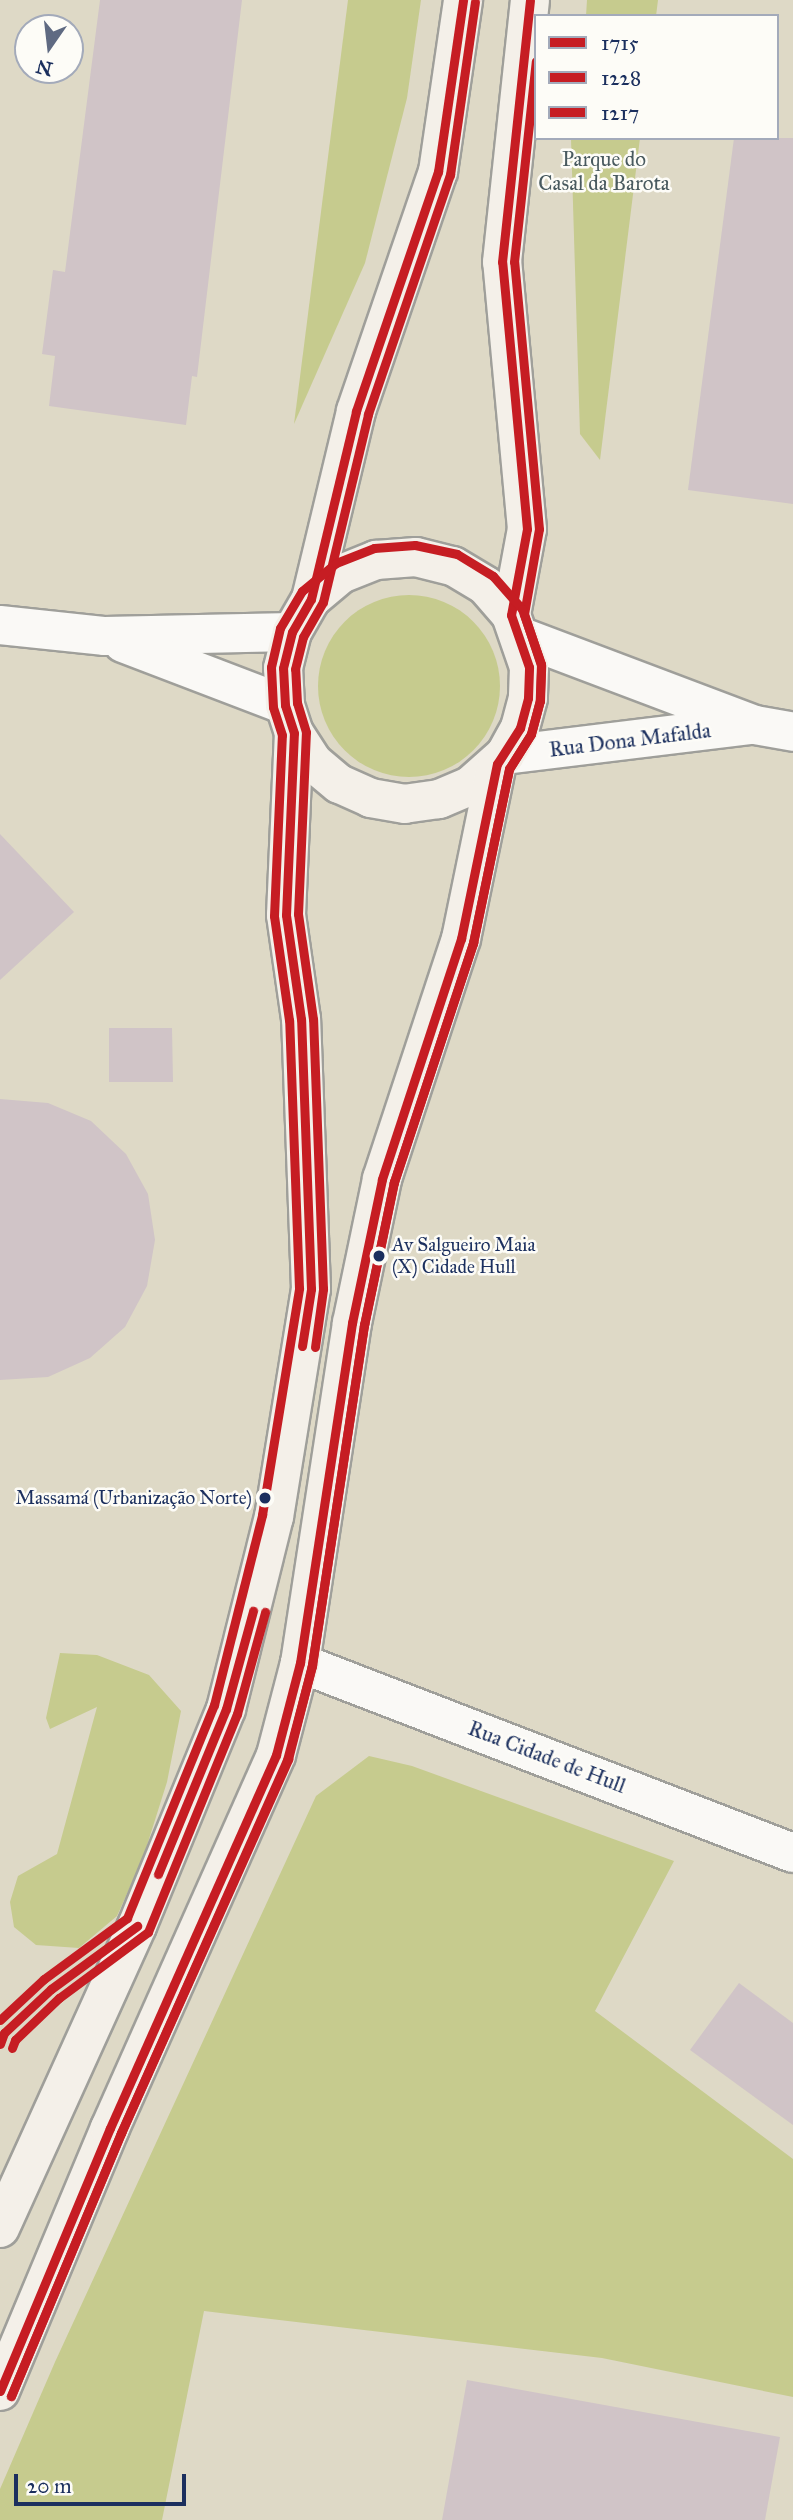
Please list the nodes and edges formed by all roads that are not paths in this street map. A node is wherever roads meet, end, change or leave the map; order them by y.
1 (463, 0) edge
2 (530, 0) edge
3 (311, 599) junction
4 (0, 625) edge
5 (517, 626) junction
6 (292, 632) junction
7 (105, 636) junction
8 (289, 719) junction
9 (755, 724) junction
10 (793, 732) edge
11 (501, 760) junction
12 (300, 1663) junction
13 (793, 1853) edge
14 (0, 2228) edge
15 (0, 2390) edge

1 - 3 street
2 - 5 street
3 - 5 street
3 - 6 street
4 - 7 street
5 - 9 street, Rua Dona Mafalda
5 - 11 street
6 - 7 street
6 - 8 street
7 - 8 street
8 - 11 street
8 - 14 street
9 - 10 street, Rua Dona Mafalda
9 - 11 street, Rua Dona Mafalda
11 - 12 street
12 - 13 street, Rua Cidade de Hull
12 - 15 street

